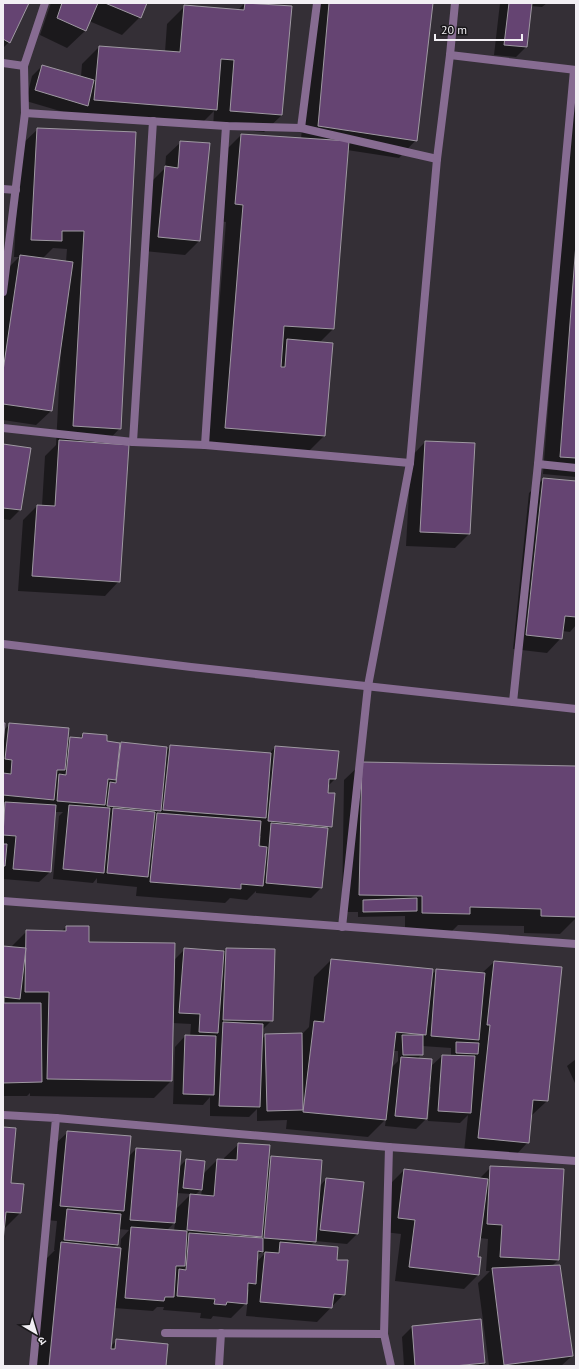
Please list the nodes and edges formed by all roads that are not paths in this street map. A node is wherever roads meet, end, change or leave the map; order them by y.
1 (45, 3) edge
2 (317, 3) edge
3 (455, 3) edge
4 (450, 55) junction
5 (3, 63) edge
6 (24, 66) junction
7 (575, 70) edge
8 (25, 113) junction
9 (153, 121) junction
10 (226, 126) junction
11 (301, 128) junction
12 (437, 159) junction
13 (3, 189) edge
14 (16, 190) junction
15 (3, 292) edge
16 (3, 428) edge
17 (133, 442) junction
18 (205, 445) junction
19 (410, 463) junction
20 (538, 464) junction
21 (576, 468) edge
22 (3, 644) edge
23 (368, 686) junction
24 (513, 702) junction
25 (576, 709) edge
26 (3, 901) edge
27 (342, 927) junction
28 (576, 944) edge
29 (3, 1114) edge
30 (56, 1118) junction
31 (389, 1147) junction
32 (576, 1161) edge
33 (165, 1333) dead end
34 (221, 1333) junction
35 (384, 1334) junction
36 (33, 1366) edge
37 (219, 1366) edge
38 (391, 1366) edge

1 - 6 street
2 - 11 street
3 - 4 street
4 - 7 street
4 - 12 street
5 - 6 street
6 - 8 street
7 - 20 street
8 - 9 street
8 - 14 street
9 - 10 street
9 - 17 street
10 - 11 street
10 - 18 street
11 - 12 street
12 - 19 street
13 - 14 street
14 - 15 street
16 - 17 street
17 - 18 street
18 - 19 street
19 - 23 street
20 - 21 street
20 - 24 street
22 - 23 street
23 - 24 street
23 - 27 street
24 - 25 street
26 - 27 street
27 - 28 street
29 - 30 street
30 - 31 street
30 - 36 street
31 - 32 street
31 - 35 street
33 - 34 street
34 - 35 street
34 - 37 street
35 - 38 street

